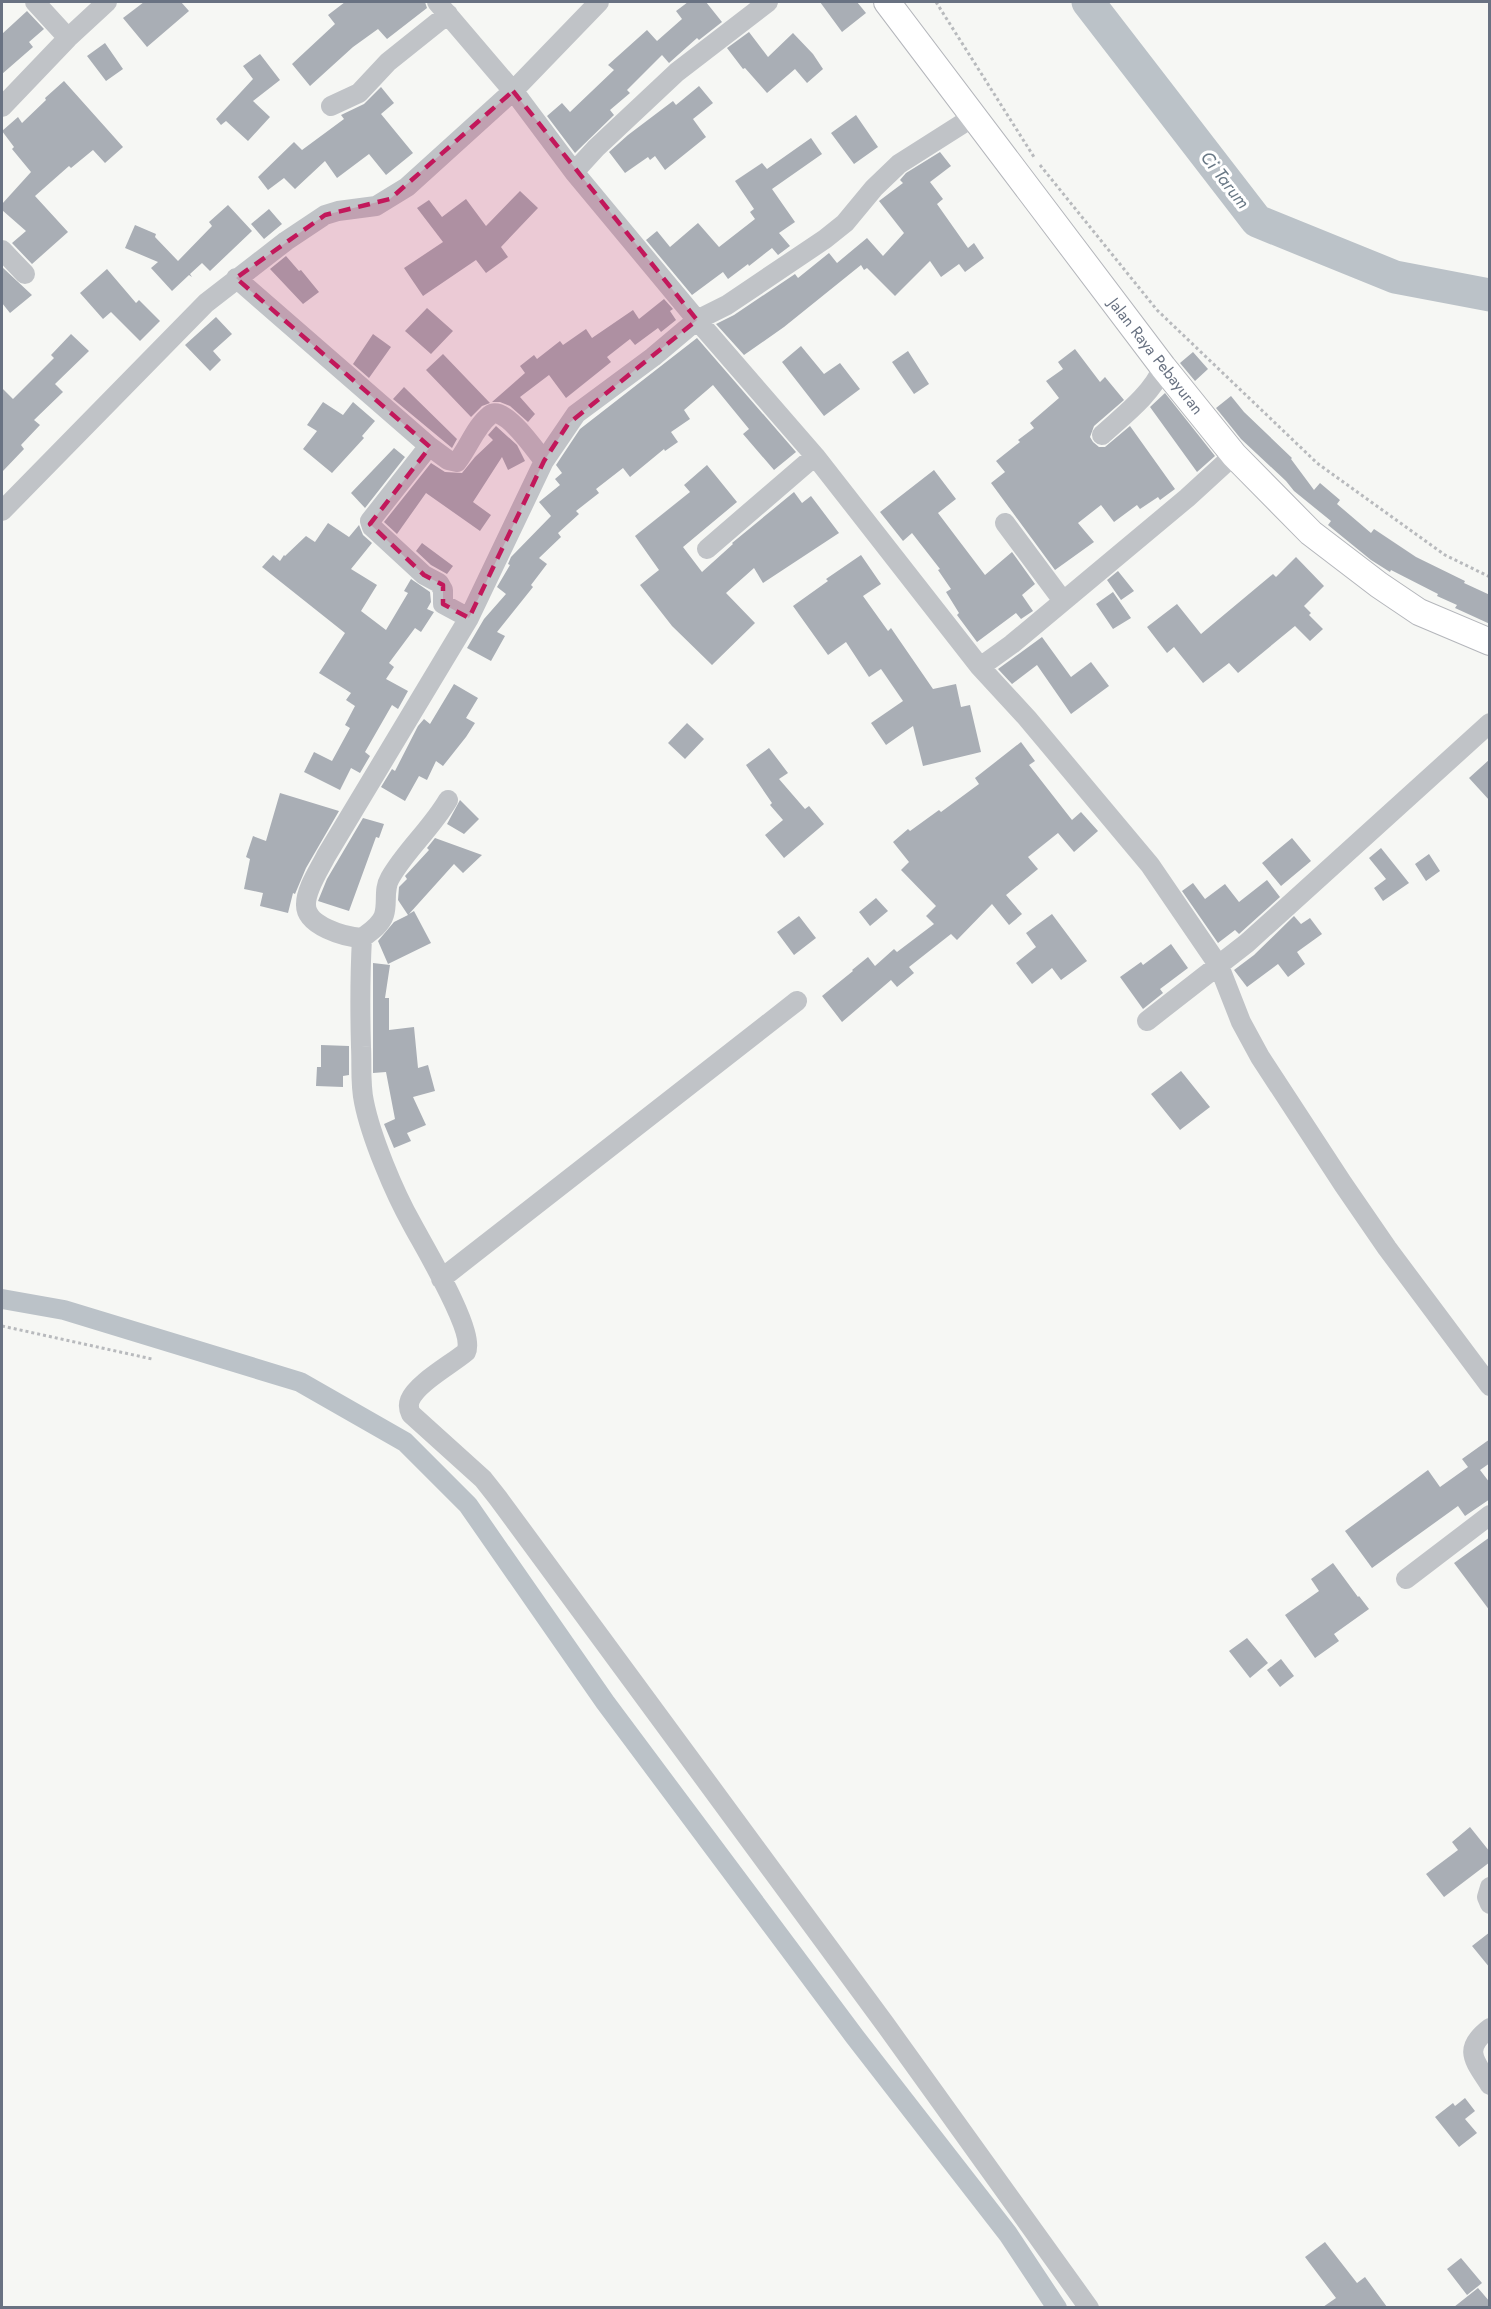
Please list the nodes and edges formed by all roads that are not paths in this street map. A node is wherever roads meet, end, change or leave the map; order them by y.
1 (34, 2) edge
2 (107, 2) edge
3 (599, 2) edge
4 (768, 2) edge
5 (887, 2) edge
6 (442, 8) edge
7 (68, 38) junction
8 (513, 91) junction
9 (331, 106) dead end
10 (2, 107) edge
11 (973, 117) junction
12 (574, 172) junction
13 (2, 250) edge
14 (24, 274) dead end
15 (236, 278) junction
16 (697, 320) junction
17 (1163, 367) junction
18 (1102, 435) dead end
19 (429, 446) junction
20 (815, 456) junction
21 (1234, 456) junction
22 (544, 461) junction
23 (2, 511) edge
24 (1005, 523) dead end
25 (707, 549) dead end
26 (1063, 601) junction
27 (469, 618) junction
28 (1490, 642) edge
29 (980, 667) junction
30 (1490, 723) edge
31 (448, 800) dead end
32 (362, 938) junction
33 (1219, 966) junction
34 (797, 1001) dead end
35 (1147, 1021) dead end
36 (441, 1279) junction
37 (1490, 1386) edge
38 (1490, 1515) edge
39 (1406, 1579) dead end
40 (1490, 1887) edge
41 (1490, 1904) edge
42 (1490, 2028) edge
43 (1490, 2085) edge
44 (1089, 2307) edge

1 - 7 street
2 - 7 street
3 - 8 street
4 - 12 street
5 - 11 main road, Jalan Raya Pebayuran
6 - 8 street
6 - 9 street
7 - 10 street
8 - 12 street
8 - 15 street
11 - 16 street
11 - 17 main road, Jalan Raya Pebayuran
12 - 16 street
13 - 14 street
15 - 19 street
15 - 23 street
16 - 20 street
16 - 22 street
17 - 18 street
17 - 21 main road, Jalan Raya Pebayuran
19 - 22 street
19 - 27 street
20 - 25 street
20 - 29 street
21 - 26 street
21 - 28 main road, Jalan Raya Pebayuran
22 - 27 street
24 - 26 street
26 - 29 street
27 - 32 street
29 - 33 street
30 - 33 street
31 - 32 street
32 - 36 street
33 - 35 street
33 - 37 street
34 - 36 street
36 - 44 street
38 - 39 street
40 - 41 street
42 - 43 street

